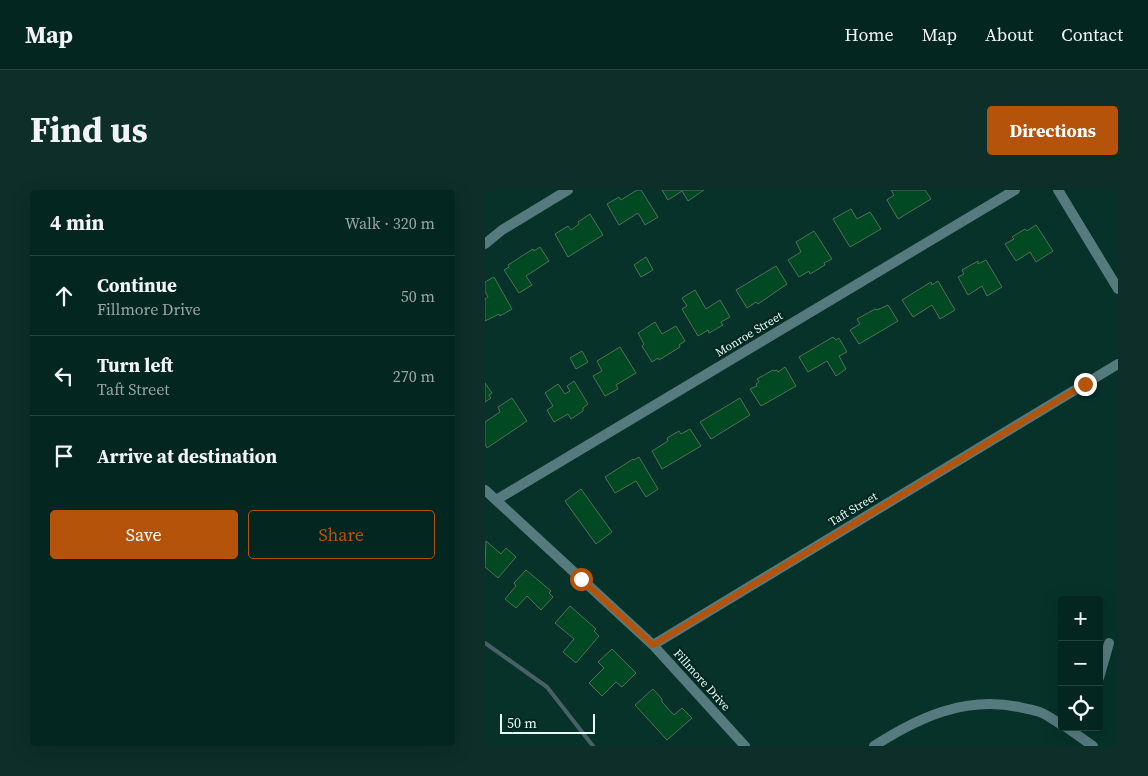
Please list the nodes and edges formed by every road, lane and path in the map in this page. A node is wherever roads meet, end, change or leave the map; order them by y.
1 (568, 190) edge
2 (1015, 190) edge
3 (1057, 190) edge
4 (485, 244) edge
5 (1118, 288) edge
6 (1118, 364) edge
7 (485, 490) edge
8 (496, 500) junction
9 (1109, 643) dead end
10 (653, 645) junction
11 (1103, 664) edge
12 (1058, 723) edge
13 (1082, 732) edge
14 (745, 746) edge
15 (874, 746) edge
16 (1093, 746) edge

1 - 4 street
2 - 8 street, Monroe Street
3 - 5 street
6 - 10 street, Taft Street
7 - 8 street, Fillmore Drive
8 - 10 street, Fillmore Drive
9 - 11 street
10 - 14 street, Fillmore Drive
12 - 15 street
13 - 16 street

